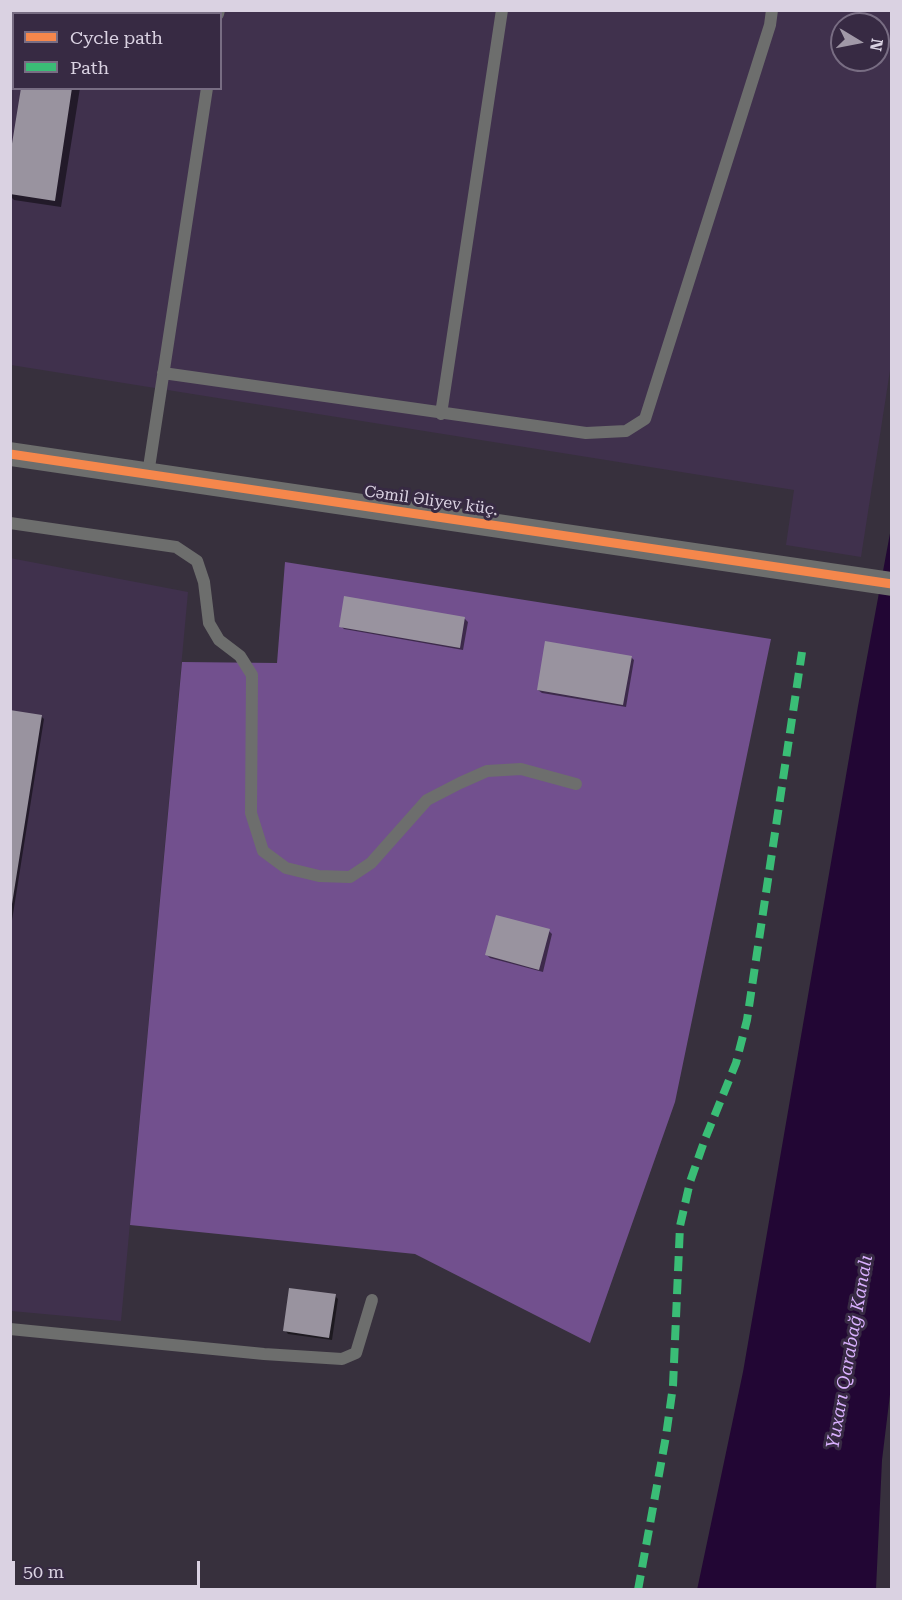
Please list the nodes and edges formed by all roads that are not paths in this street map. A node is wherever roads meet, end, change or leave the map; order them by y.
1 (502, 10) edge
2 (772, 10) edge
3 (207, 90) edge
4 (163, 373) junction
5 (441, 414) junction
6 (10, 454) edge
7 (147, 474) junction
8 (10, 523) edge
9 (891, 584) edge
10 (576, 784) dead end
11 (372, 1300) dead end
12 (10, 1329) edge

1 - 5 lane
2 - 5 lane
3 - 4 lane
4 - 5 lane
4 - 7 lane
6 - 7 street, Cəmil Əliyev küç.
7 - 9 street, Cəmil Əliyev küç.
8 - 10 lane
11 - 12 lane

